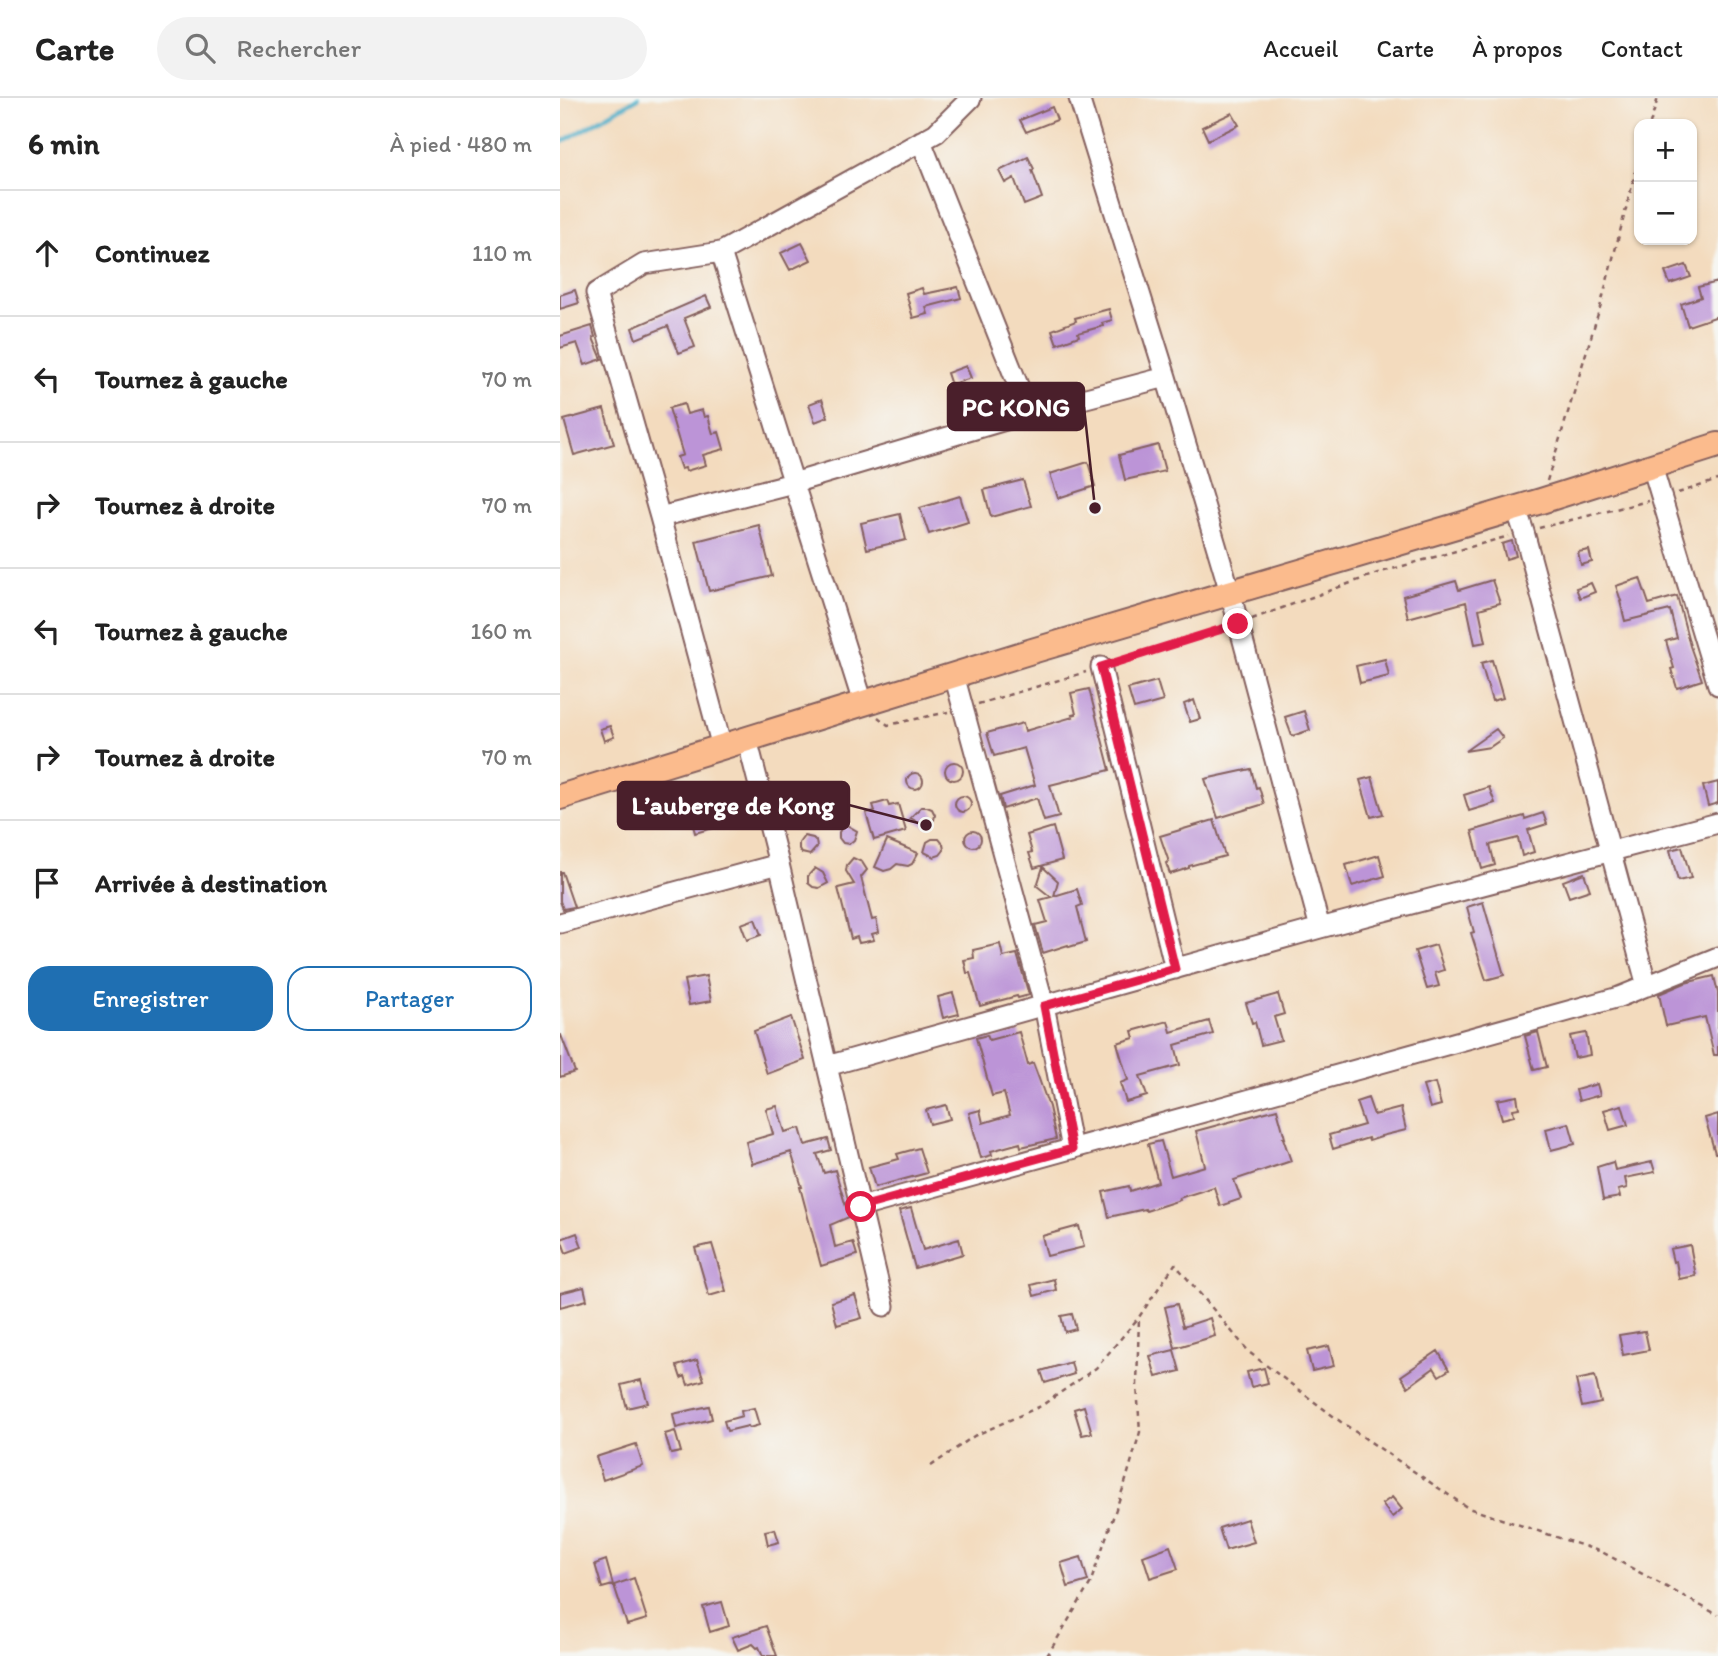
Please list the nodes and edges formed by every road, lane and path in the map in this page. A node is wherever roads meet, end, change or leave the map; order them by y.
1 (971, 98) edge
2 (1079, 98) edge
3 (1658, 98) edge
4 (1652, 119) edge
5 (921, 141) junction
6 (1634, 178) edge
7 (721, 252) junction
8 (1166, 377) junction
9 (1029, 413) junction
10 (1718, 445) edge
11 (1651, 466) junction
12 (1718, 480) edge
13 (793, 483) junction
14 (1662, 498) junction
15 (1541, 500) junction
16 (1516, 508) junction
17 (660, 517) junction
18 (1524, 532) junction
19 (1230, 592) junction
20 (1238, 624) junction
21 (1101, 667) junction
22 (954, 675) junction
23 (1718, 685) edge
24 (863, 703) junction
25 (963, 708) junction
26 (747, 739) junction
27 (722, 747) junction
28 (560, 797) edge
29 (1718, 823) edge
30 (1610, 853) junction
31 (779, 864) junction
32 (560, 923) edge
33 (1320, 928) junction
34 (1718, 957) edge
35 (1175, 969) junction
36 (1647, 986) junction
37 (1044, 1006) junction
38 (827, 1066) junction
39 (1072, 1149) junction
40 (861, 1207) junction
41 (884, 1306) dead end
42 (1139, 1317) junction
43 (931, 1466) dead end
44 (1718, 1615) edge
45 (1047, 1656) edge

1 - 5 street
2 - 8 street
3 - 4 path
5 - 7 street
5 - 9 street
6 - 15 path
7 - 13 street
7 - 17 street
8 - 9 street
8 - 19 street
9 - 13 street
10 - 11 main road
11 - 14 street
11 - 15 main road
12 - 14 path
13 - 17 street
13 - 24 street
14 - 18 path
14 - 23 street
15 - 16 main road
16 - 18 street
16 - 19 main road
17 - 27 street
18 - 20 path
18 - 30 street
19 - 20 street
19 - 22 main road
20 - 21 path
20 - 33 street
21 - 25 path
21 - 35 street
22 - 24 main road
22 - 25 street
24 - 25 path
24 - 26 main road
25 - 37 street
26 - 27 main road
26 - 31 street
27 - 28 main road
29 - 30 street
30 - 33 street
30 - 36 street
31 - 32 street
31 - 38 street
33 - 35 street
34 - 36 street
35 - 37 street
36 - 39 street
37 - 38 street
37 - 39 street
38 - 40 street
39 - 40 street
40 - 41 street
42 - 43 path
42 - 44 path
42 - 45 path

